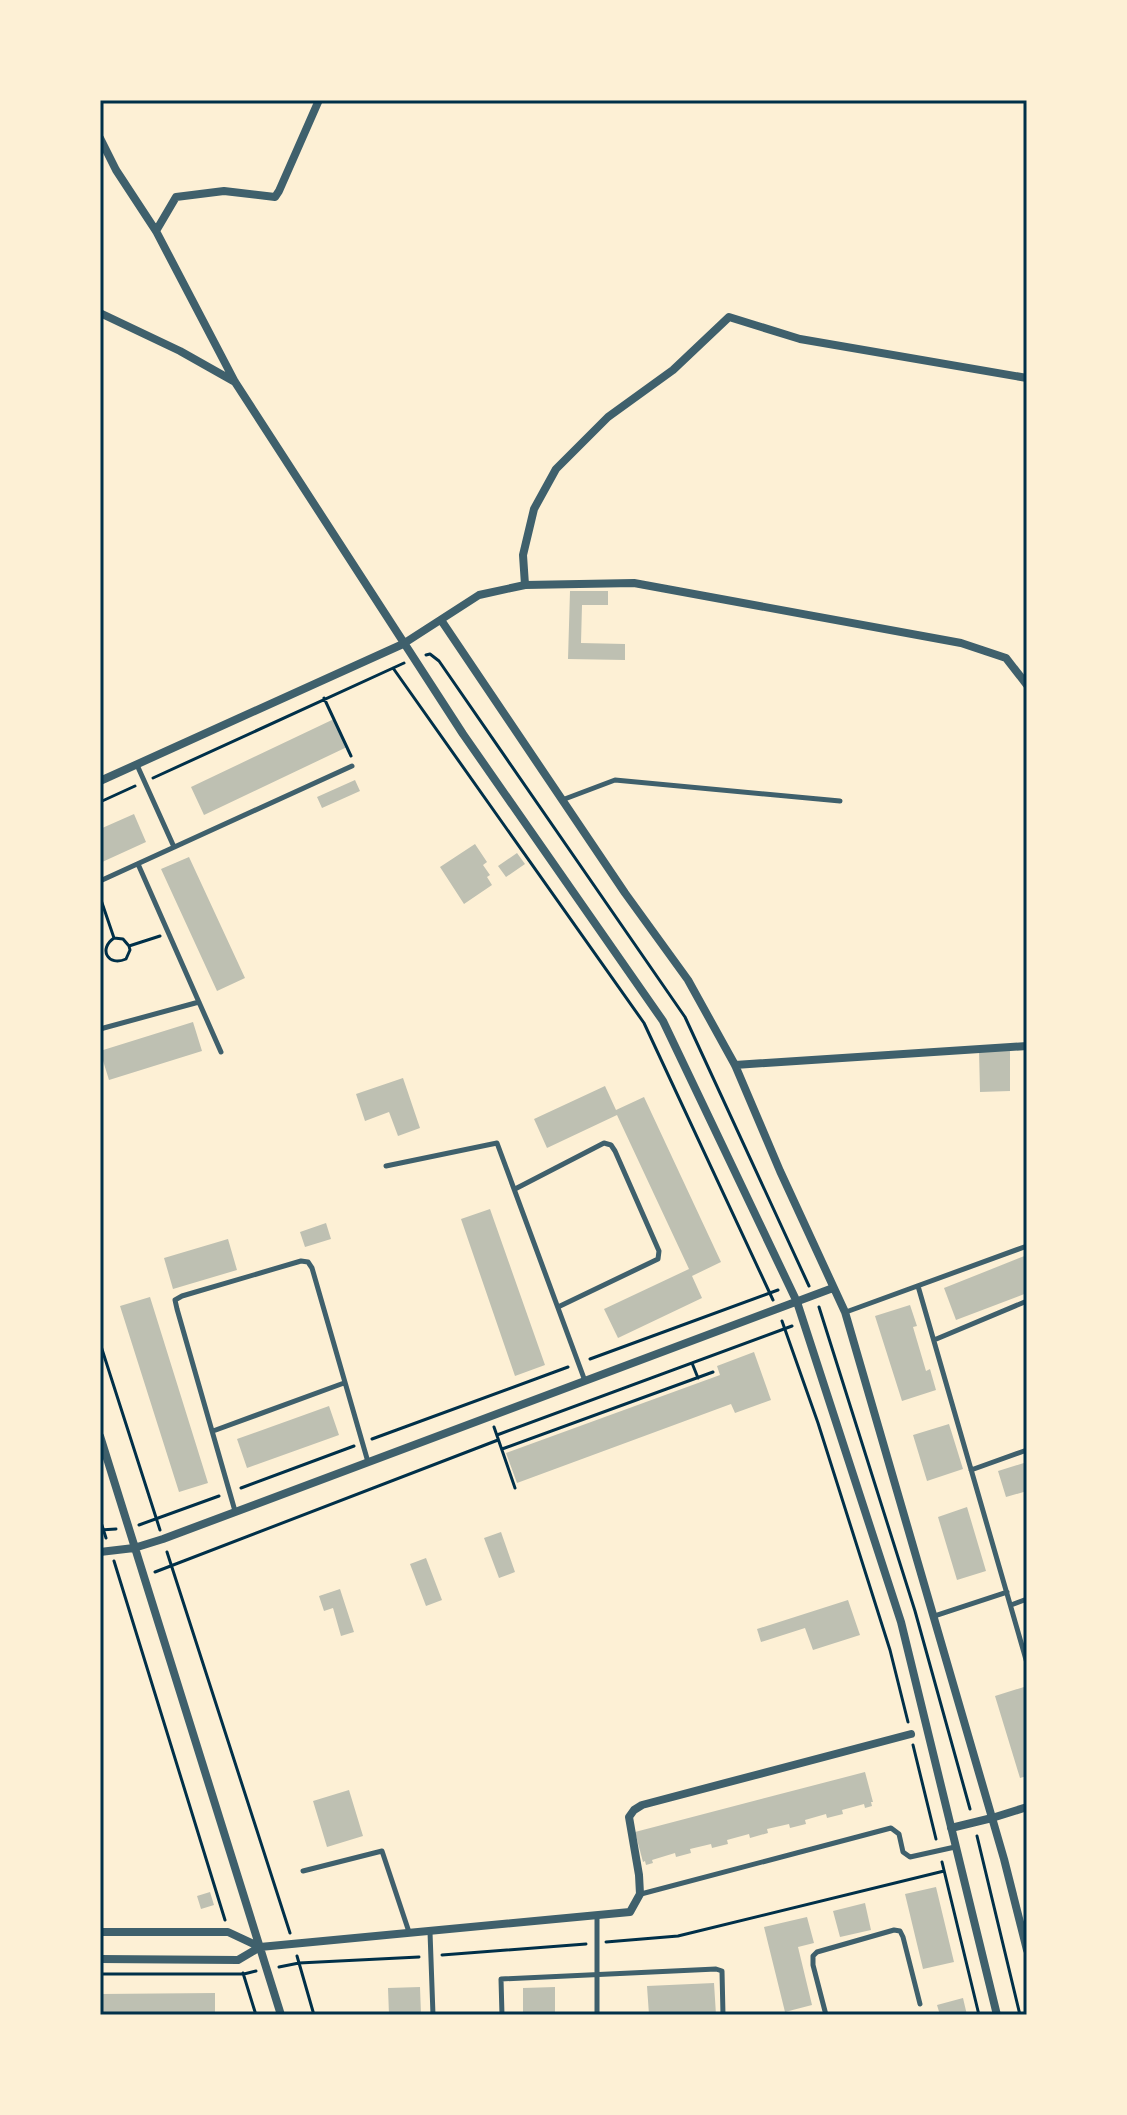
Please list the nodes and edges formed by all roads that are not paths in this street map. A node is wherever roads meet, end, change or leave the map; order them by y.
1 (319, 100) edge
2 (100, 138) edge
3 (156, 231) junction
4 (100, 313) edge
5 (1027, 378) edge
6 (235, 382) junction
7 (525, 585) junction
8 (441, 620) junction
9 (403, 644) junction
10 (1027, 685) edge
11 (137, 765) junction
12 (352, 766) road end
13 (100, 781) edge
14 (562, 800) junction
15 (840, 801) dead end
16 (174, 847) junction
17 (138, 864) junction
18 (100, 881) edge
19 (199, 1002) junction
20 (100, 1029) edge
21 (1027, 1046) edge
22 (221, 1052) dead end
23 (735, 1065) junction
24 (386, 1166) dead end
25 (515, 1189) junction
26 (1027, 1246) edge
27 (918, 1286) junction
28 (833, 1288) junction
29 (1027, 1301) edge
30 (797, 1302) junction
31 (558, 1307) junction
32 (845, 1312) junction
33 (934, 1340) junction
34 (585, 1381) junction
35 (344, 1383) junction
36 (213, 1431) junction
37 (100, 1436) edge
38 (1027, 1450) edge
39 (368, 1462) junction
40 (971, 1470) junction
41 (235, 1511) junction
42 (134, 1548) junction
43 (100, 1552) edge
44 (1007, 1592) junction
45 (1027, 1599) edge
46 (1011, 1605) junction
47 (934, 1616) junction
48 (1027, 1663) edge
49 (911, 1734) dead end
50 (1027, 1807) edge
51 (992, 1818) junction
52 (951, 1828) junction
53 (955, 1847) junction
54 (303, 1871) dead end
55 (640, 1894) junction
56 (597, 1915) junction
57 (430, 1931) junction
58 (100, 1932) edge
59 (410, 1933) junction
60 (260, 1947) junction
61 (1027, 1950) edge
62 (100, 1959) edge
63 (597, 1976) junction
64 (920, 2004) dead end
65 (281, 2015) edge
66 (433, 2015) edge
67 (502, 2015) edge
68 (597, 2015) edge
69 (723, 2015) edge
70 (826, 2015) edge
71 (997, 2015) edge

1 - 3 street
2 - 3 street
3 - 6 street
4 - 6 street
5 - 7 street
6 - 9 street
7 - 8 street
7 - 10 street
8 - 9 street
8 - 14 street
9 - 11 street
9 - 30 street
11 - 13 street
11 - 16 lane
12 - 16 lane
14 - 15 lane
14 - 23 street
16 - 17 lane
17 - 18 lane
17 - 19 lane
19 - 20 lane
19 - 22 lane
21 - 23 street
23 - 28 street
24 - 25 lane
25 - 31 lane
25 - 31 lane
26 - 27 lane
27 - 32 lane
27 - 33 lane
28 - 30 street
28 - 32 street
29 - 33 lane
30 - 34 street
30 - 52 street
31 - 34 lane
32 - 47 street
33 - 40 lane
34 - 39 street
35 - 36 lane
35 - 36 lane
35 - 39 lane
36 - 41 lane
37 - 42 street
38 - 40 lane
39 - 41 street
40 - 44 lane
41 - 42 street
42 - 43 street
42 - 60 street
44 - 46 lane
44 - 47 lane
45 - 46 lane
46 - 48 lane
47 - 51 street
49 - 55 street
50 - 51 street
51 - 52 street
51 - 61 street
52 - 53 street
53 - 55 lane
53 - 71 street
54 - 59 lane
55 - 56 street
56 - 57 street
56 - 63 lane
57 - 59 street
57 - 66 lane
58 - 60 street
59 - 60 street
60 - 62 street
60 - 65 street
63 - 67 lane
63 - 68 lane
63 - 69 lane
64 - 70 lane

